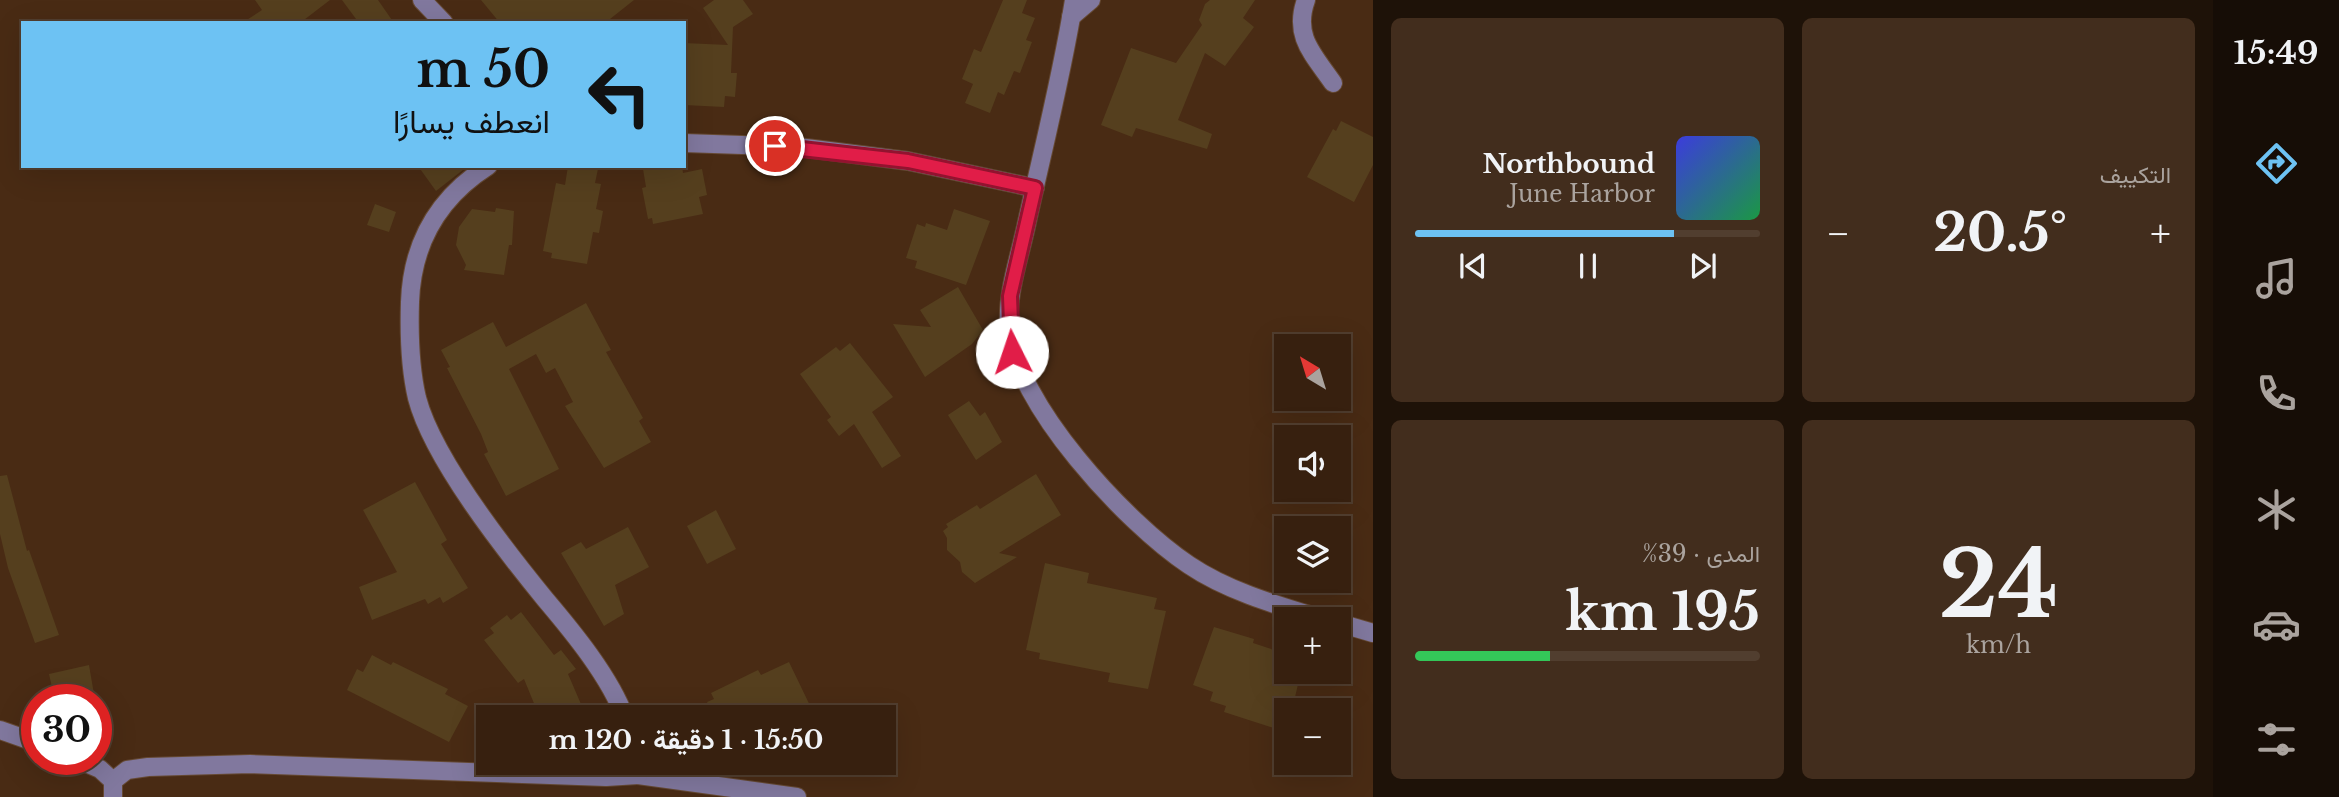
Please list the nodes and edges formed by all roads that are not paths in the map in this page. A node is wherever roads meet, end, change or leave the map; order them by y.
1 (422, 0) edge
2 (1091, 0) edge
3 (1306, 0) edge
4 (1073, 9) edge
5 (442, 21) edge
6 (1333, 83) dead end
7 (686, 143) edge
8 (486, 168) edge
9 (1035, 188) junction
10 (1290, 607) edge
11 (1351, 627) edge
12 (1373, 633) edge
13 (617, 705) edge
14 (0, 730) edge
15 (21, 737) edge
16 (476, 772) edge
17 (551, 775) edge
18 (614, 775) edge
19 (672, 775) edge
20 (113, 789) edge
21 (797, 797) edge

1 - 5 street
2 - 4 street
3 - 6 street
4 - 9 street
7 - 9 street
8 - 13 street
9 - 10 street
11 - 12 street
14 - 15 street
16 - 20 street
17 - 18 street
19 - 21 street

